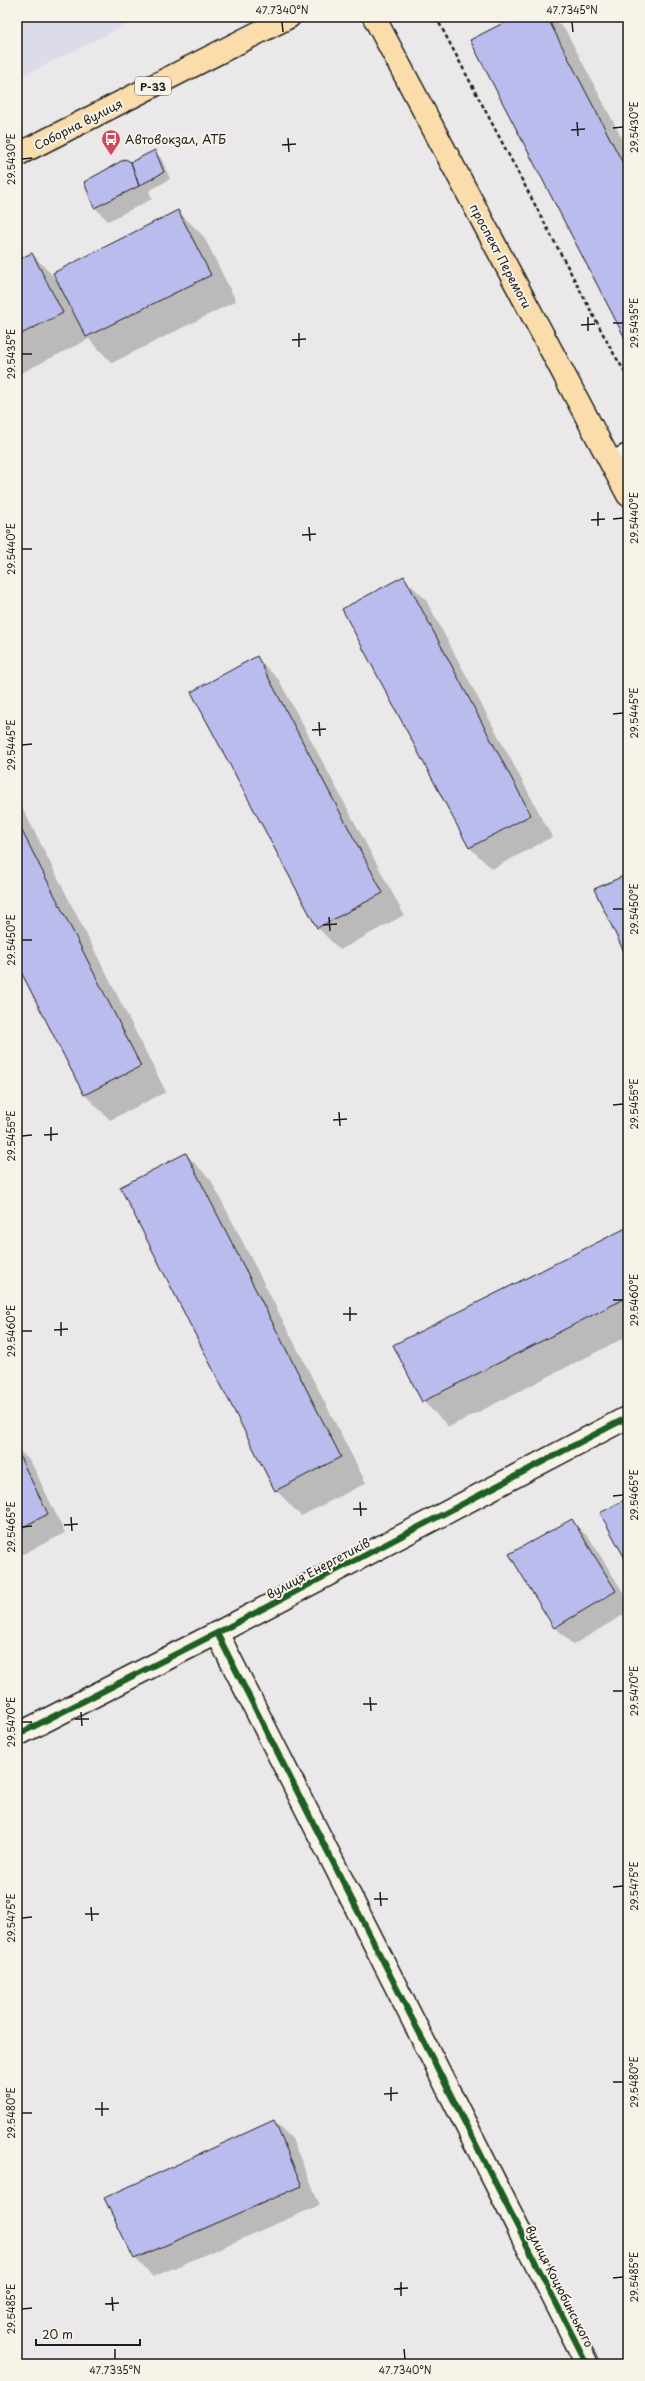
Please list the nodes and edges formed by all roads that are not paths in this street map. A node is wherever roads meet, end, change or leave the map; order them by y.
1 (289, 17) edge
2 (374, 17) edge
3 (17, 155) edge
4 (620, 459) edge
5 (628, 495) edge
6 (628, 1417) edge
7 (217, 1633) junction
8 (17, 1735) edge
9 (587, 2364) edge

1 - 3 main road, Соборна вулиця / Р-33
2 - 4 main road, проспект Перемоги
4 - 5 main road, проспект Перемоги
6 - 7 street, вулиця Енергетиків
7 - 8 street, вулиця Енергетиків
7 - 9 street, вулиця Коцюбинського

